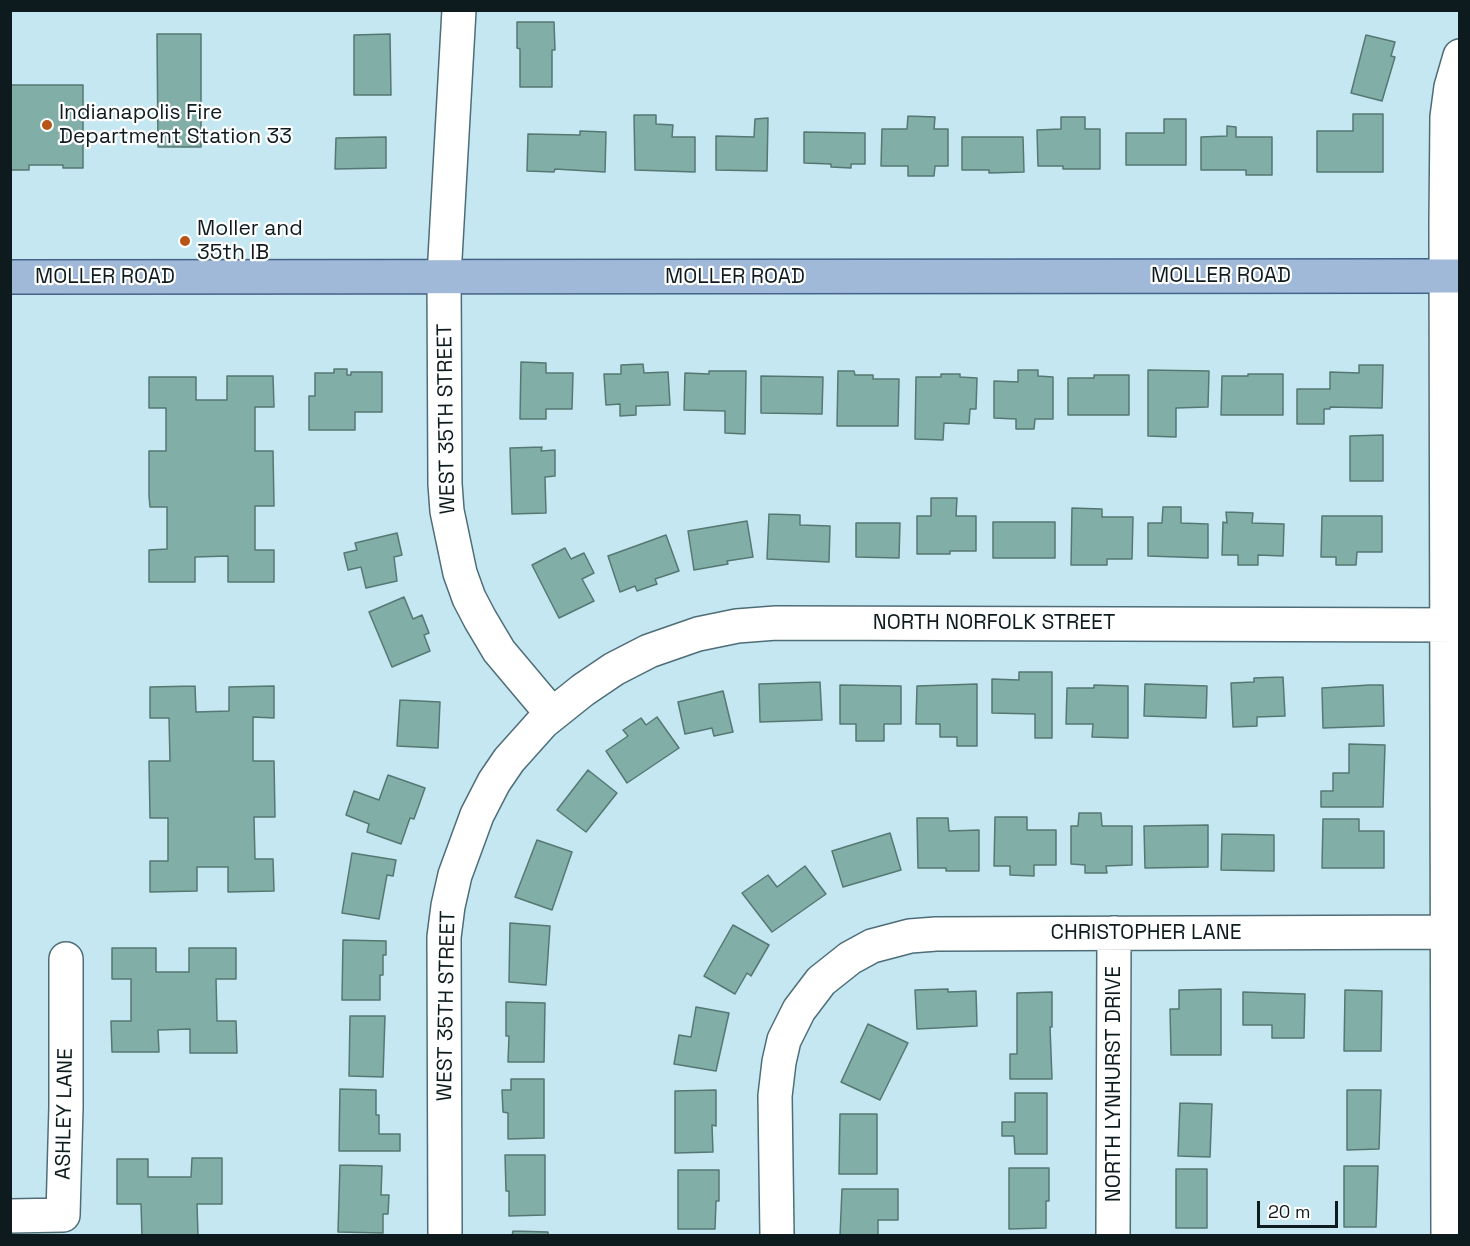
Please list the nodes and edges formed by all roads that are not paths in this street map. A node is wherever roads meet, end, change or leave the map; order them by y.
1 (459, 10) edge
2 (1460, 56) edge
3 (444, 276) junction
4 (1452, 276) edge
5 (10, 277) edge
6 (1453, 625) edge
7 (552, 714) junction
8 (1114, 933) junction
9 (1453, 933) edge
10 (66, 959) dead end
11 (10, 1216) edge
12 (445, 1236) edge
13 (777, 1236) edge
14 (1113, 1236) edge
15 (1448, 1236) edge

1 - 3 street, WEST 35TH STREET
2 - 4 street
3 - 4 main road, MOLLER ROAD
3 - 5 main road, MOLLER ROAD
3 - 7 street, WEST 35TH STREET
4 - 6 street
6 - 7 street, NORTH NORFOLK STREET
6 - 9 street
7 - 12 street, WEST 35TH STREET
8 - 9 street, CHRISTOPHER LANE
8 - 13 street, CHRISTOPHER LANE
8 - 14 street, NORTH LYNHURST DRIVE
9 - 15 street
10 - 11 street, ASHLEY LANE

